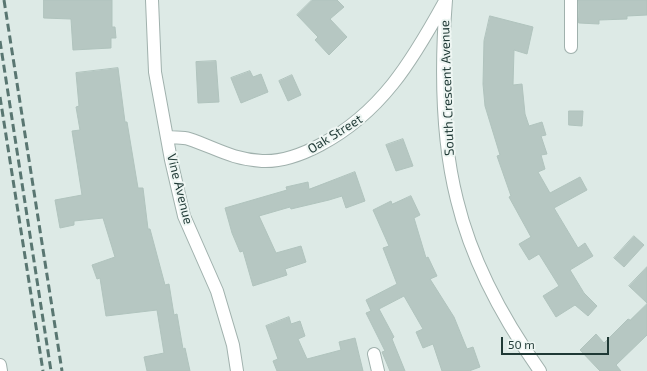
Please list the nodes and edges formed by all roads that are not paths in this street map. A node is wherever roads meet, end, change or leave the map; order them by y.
1 (152, 0) edge
2 (446, 0) edge
3 (571, 0) edge
4 (571, 47) dead end
5 (168, 137) junction
6 (374, 354) dead end
7 (0, 365) edge
8 (1, 371) edge
9 (237, 371) edge
10 (378, 371) edge
11 (540, 371) edge

1 - 5 street, Vine Avenue
2 - 5 street, Oak Street
2 - 11 street, South Crescent Avenue
3 - 4 street
5 - 9 street, Vine Avenue
6 - 10 street
7 - 8 street

